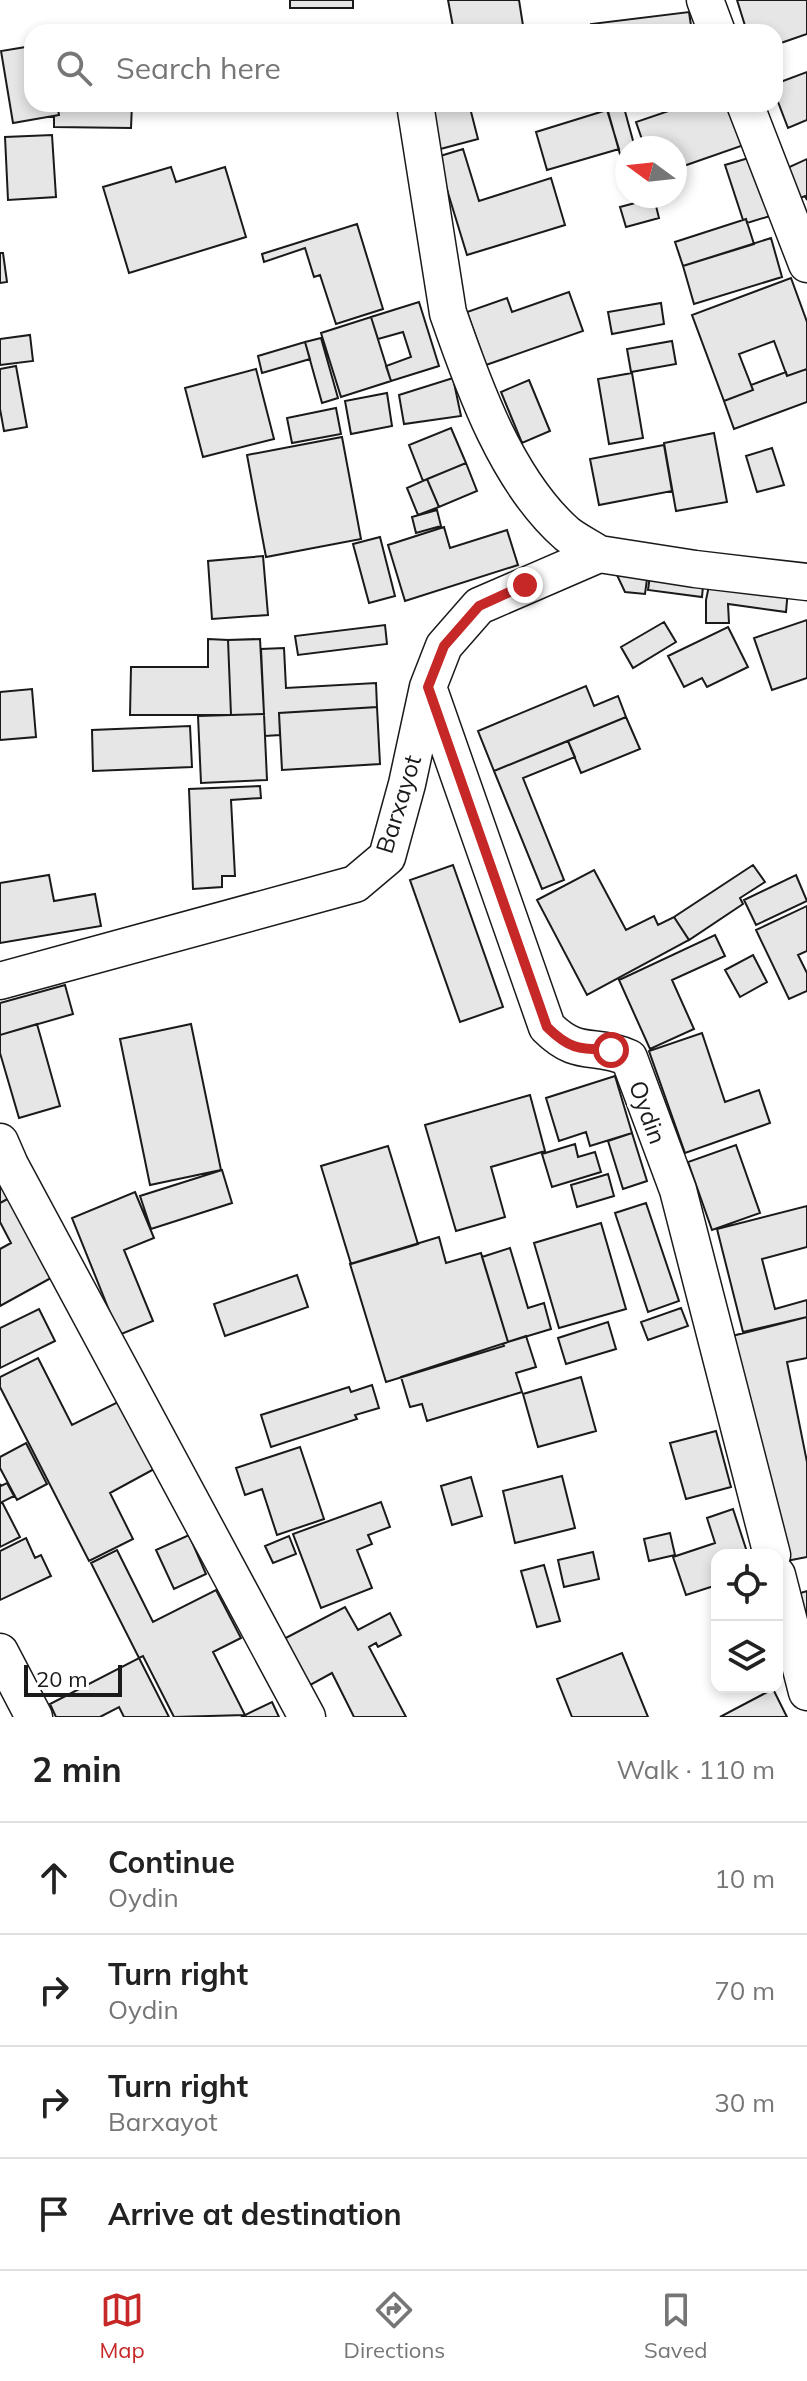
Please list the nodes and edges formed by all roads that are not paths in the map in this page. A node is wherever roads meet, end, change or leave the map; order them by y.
1 (705, 0) edge
2 (714, 24) edge
3 (416, 112) edge
4 (748, 112) edge
5 (807, 264) edge
6 (599, 554) junction
7 (807, 582) edge
8 (428, 687) junction
9 (0, 981) edge
10 (0, 1142) edge
11 (770, 1549) edge
12 (783, 1598) edge
13 (0, 1652) edge
14 (807, 1692) edge
15 (34, 1717) edge
16 (307, 1717) edge

1 - 2 street
3 - 6 street
4 - 5 street
6 - 7 street
6 - 8 street, Barxayot
8 - 9 street, Barxayot
8 - 11 street, Oydin
10 - 16 street
12 - 14 street
13 - 15 street

